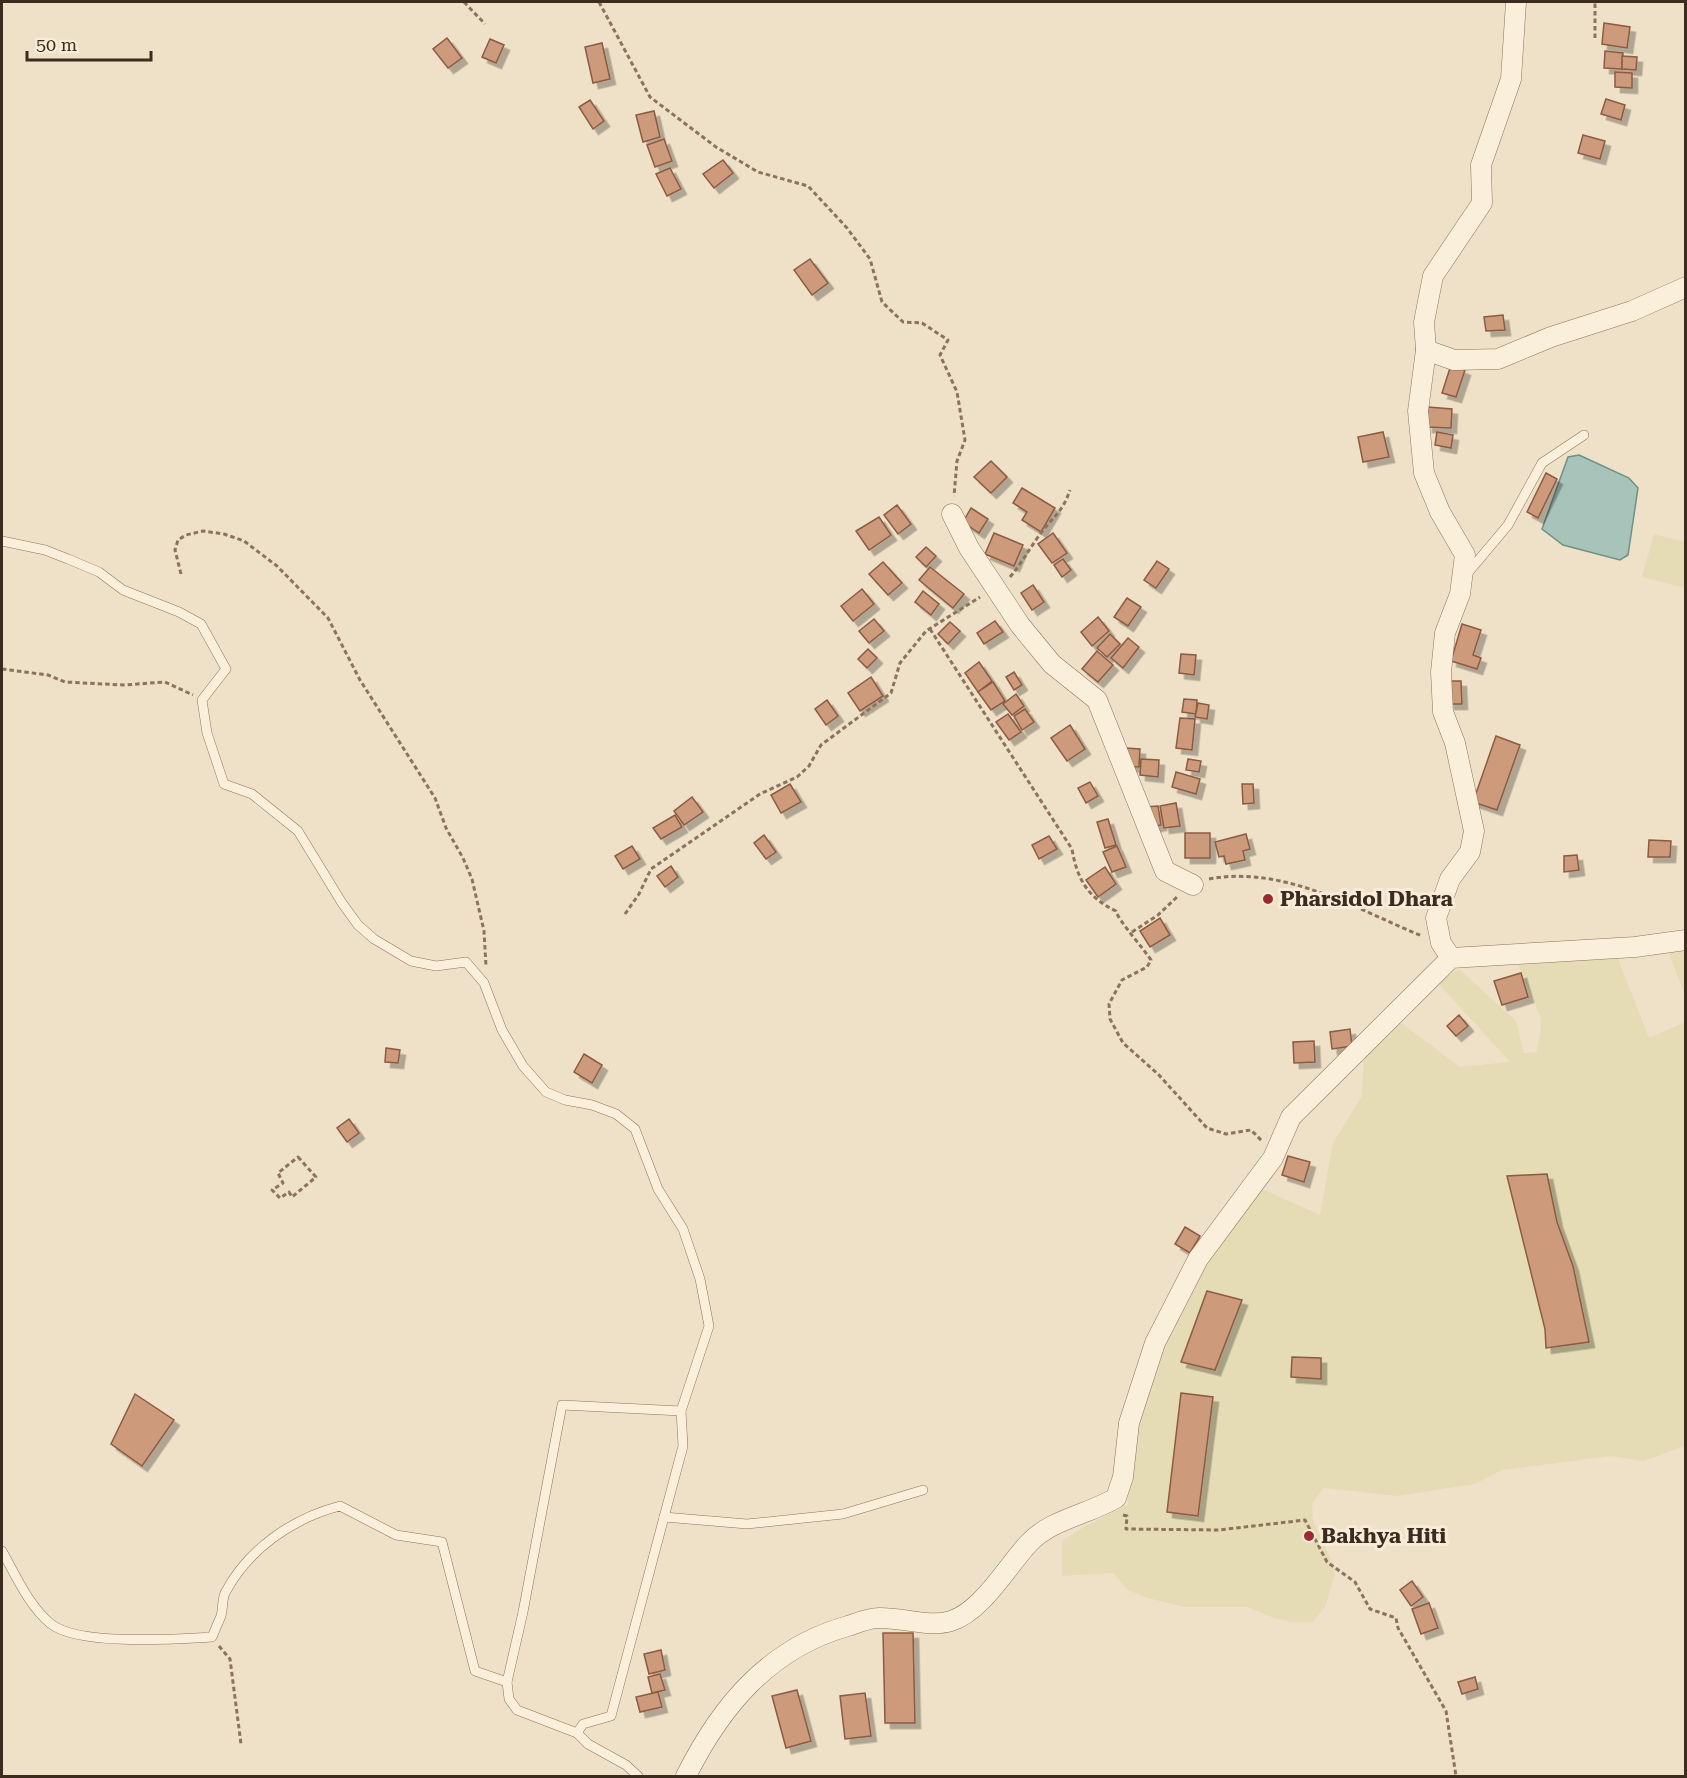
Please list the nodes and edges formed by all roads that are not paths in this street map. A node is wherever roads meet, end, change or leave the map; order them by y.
1 (1516, 2) edge
2 (1686, 287) edge
3 (1426, 350) junction
4 (1584, 435) dead end
5 (952, 514) road end
6 (2, 541) edge
7 (1461, 580) junction
8 (1193, 885) road end
9 (1686, 940) edge
10 (1446, 951) junction
11 (681, 1411) junction
12 (923, 1490) dead end
13 (664, 1517) junction
14 (2, 1551) edge
15 (507, 1682) junction
16 (577, 1733) junction
17 (638, 1776) edge
18 (686, 1776) edge

1 - 3 street
2 - 3 street
3 - 7 street
4 - 7 lane
5 - 8 street
6 - 11 lane
7 - 10 street
9 - 10 street
10 - 18 street
11 - 13 lane
11 - 15 lane
12 - 13 lane
13 - 16 lane
14 - 15 lane
15 - 16 lane
16 - 17 lane

